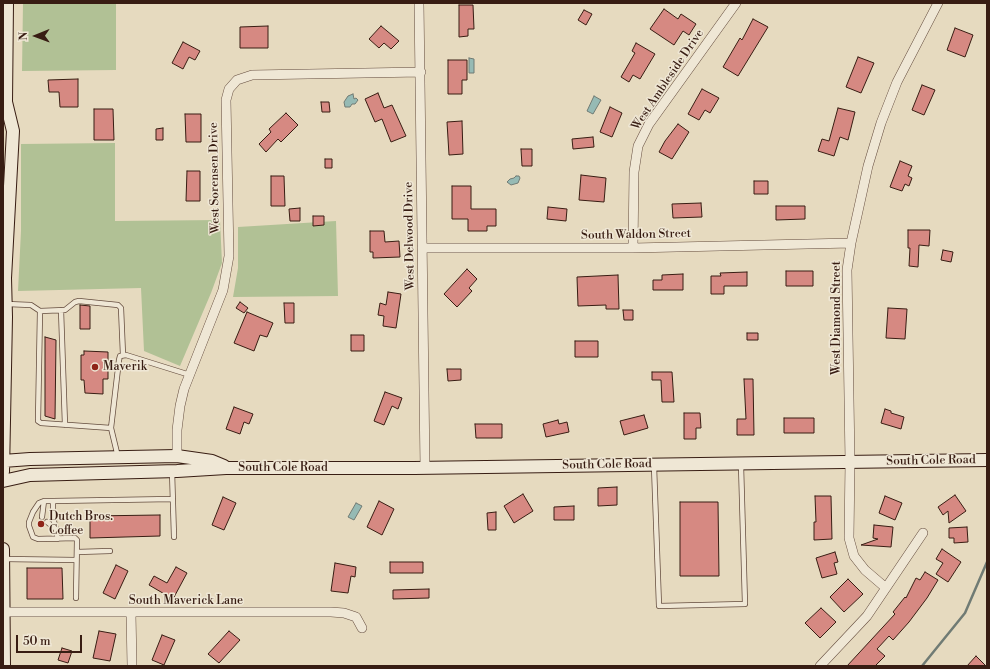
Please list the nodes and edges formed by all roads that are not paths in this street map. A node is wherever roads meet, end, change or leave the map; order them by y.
1 (7, 3) edge
2 (419, 3) edge
3 (736, 3) edge
4 (938, 3) edge
5 (5, 23) edge
6 (421, 72) junction
7 (4, 104) edge
8 (3, 153) edge
9 (8, 201) junction
10 (851, 243) junction
11 (422, 248) junction
12 (633, 248) junction
13 (5, 304) junction
14 (61, 310) junction
15 (40, 311) junction
16 (123, 355) junction
17 (190, 375) junction
18 (65, 425) junction
19 (111, 428) junction
20 (177, 456) junction
21 (118, 457) junction
22 (987, 460) edge
23 (3, 461) edge
24 (850, 462) junction
25 (741, 463) junction
26 (654, 465) junction
27 (226, 468) junction
28 (425, 468) junction
29 (172, 471) junction
30 (3, 472) edge
31 (147, 472) junction
32 (3, 481) edge
33 (173, 499) junction
34 (54, 500) junction
35 (44, 501) junction
36 (42, 518) dead end
37 (46, 522) dead end
38 (56, 529) junction
39 (923, 533) dead end
40 (174, 536) dead end
41 (58, 539) junction
42 (3, 549) edge
43 (110, 551) dead end
44 (77, 552) junction
45 (3, 559) edge
46 (76, 560) junction
47 (886, 588) junction
48 (76, 598) dead end
49 (4, 612) edge
50 (131, 613) junction
51 (362, 628) dead end
52 (4, 666) edge
53 (132, 666) edge
54 (820, 666) edge

1 - 5 main road
2 - 6 street, West Delwood Drive
3 - 12 street, West Ambleside Drive
4 - 10 street, West Diamond Street
5 - 7 main road
6 - 11 street, West Delwood Drive
6 - 17 street, West Sorensen Drive
7 - 9 main road
8 - 9 main road
9 - 13 main road
10 - 12 street, South Waldon Street
10 - 24 street, West Diamond Street
11 - 12 street, South Waldon Street
11 - 28 street, West Delwood Drive
13 - 15 lane
13 - 23 main road
14 - 15 lane
14 - 16 lane
14 - 18 lane
15 - 18 lane
16 - 17 lane
16 - 19 lane
17 - 20 street, West Sorensen Drive
18 - 19 lane
19 - 21 lane
20 - 21 main road, South Cole Road
20 - 27 main road, South Cole Road
20 - 31 main road, South Cole Road
21 - 23 main road, South Cole Road
22 - 24 main road, South Cole Road
23 - 30 main road
24 - 25 main road, South Cole Road
24 - 47 street, West Diamond Street
25 - 26 main road, South Cole Road
25 - 26 lane
26 - 28 main road, South Cole Road
27 - 28 main road, South Cole Road
27 - 29 main road, South Cole Road
29 - 31 main road, South Cole Road
29 - 33 lane
31 - 32 main road, South Cole Road
33 - 34 lane
33 - 40 lane
34 - 35 lane
34 - 38 lane
35 - 36 lane
35 - 41 lane
37 - 38 lane
38 - 41 lane
39 - 47 street
41 - 44 lane
42 - 45 main road
43 - 44 lane
44 - 46 lane
45 - 46 lane
45 - 49 main road
46 - 48 lane
47 - 54 street
49 - 50 street, South Maverick Lane
49 - 52 main road
50 - 51 street, South Maverick Lane
50 - 53 street

